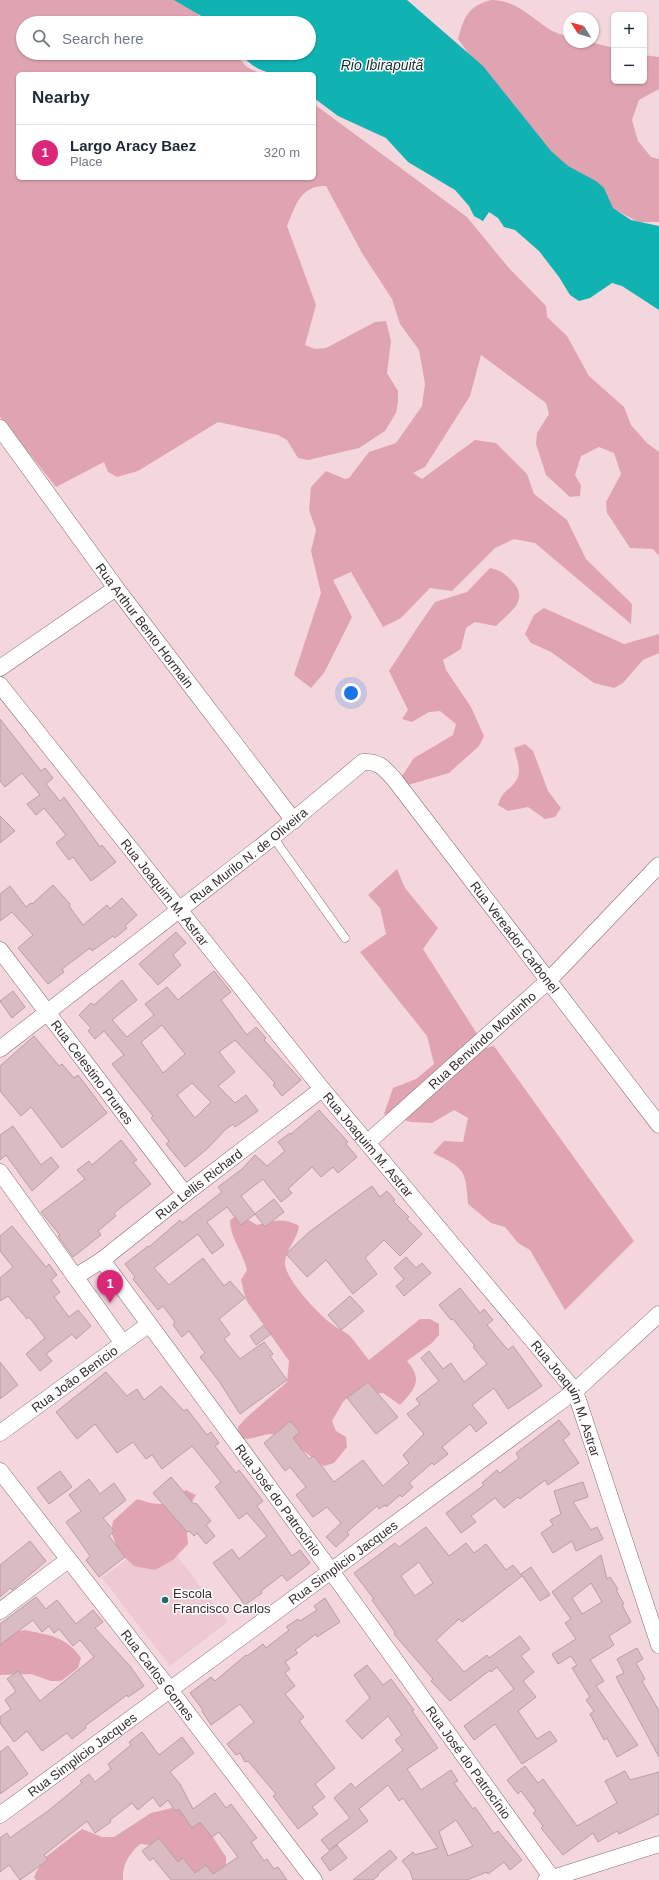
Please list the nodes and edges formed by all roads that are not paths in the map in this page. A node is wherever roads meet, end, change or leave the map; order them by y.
1 (0, 428) edge
2 (116, 588) junction
3 (0, 668) edge
4 (0, 685) edge
5 (363, 762) joint
6 (294, 820) junction
7 (273, 837) junction
8 (659, 865) edge
9 (181, 910) junction
10 (345, 938) dead end
11 (0, 950) edge
12 (548, 981) junction
13 (48, 1012) junction
14 (0, 1049) edge
15 (322, 1089) junction
16 (659, 1125) edge
17 (368, 1142) junction
18 (0, 1172) edge
19 (185, 1194) junction
20 (102, 1260) junction
21 (75, 1277) junction
22 (659, 1314) edge
23 (148, 1325) junction
24 (122, 1342) junction
25 (574, 1391) junction
26 (0, 1433) edge
27 (0, 1471) edge
28 (68, 1560) junction
29 (331, 1571) junction
30 (0, 1611) edge
31 (659, 1645) edge
32 (170, 1690) junction
33 (0, 1815) edge
34 (659, 1844) edge
35 (549, 1879) edge
36 (314, 1880) edge

1 - 2 street, Rua Arthur Bento Hormain
2 - 3 street
2 - 6 street, Rua Arthur Bento Hormain
4 - 9 street, Rua Joaquim M. Astrar
5 - 6 street, Rua Murilo N. de Oliveira
5 - 12 street, Rua Vereador Carbonel
6 - 7 street, Rua Murilo N. de Oliveira
7 - 9 street, Rua Murilo N. de Oliveira
7 - 10 lane
8 - 12 street, Rua Benvindo Moutinho
9 - 13 street, Rua Murilo N. de Oliveira
9 - 15 street, Rua Joaquim M. Astrar
11 - 13 street, Rua Celestino Prunes
12 - 16 street, Rua Vereador Carbonel
12 - 17 street, Rua Benvindo Moutinho
13 - 14 street, Rua Murilo N. de Oliveira
13 - 19 street, Rua Celestino Prunes
15 - 17 street, Rua Joaquim M. Astrar
15 - 19 street, Rua Lellis Richard
17 - 25 street, Rua Joaquim M. Astrar
18 - 21 street
19 - 20 street, Rua Lellis Richard
20 - 21 street, Rua Lellis Richard
20 - 23 street, Rua José do Patrocínio
21 - 24 street
22 - 25 street, Rua Simplicio Jacques
23 - 24 street, Rua João Benício
23 - 29 street, Rua José do Patrocínio
24 - 26 street, Rua João Benício
25 - 29 street, Rua Simplicio Jacques
25 - 31 street, Rua Joaquim M. Astrar
27 - 28 street, Rua Carlos Gomes
28 - 30 street
28 - 32 street, Rua Carlos Gomes
29 - 32 street, Rua Simplicio Jacques
29 - 35 street, Rua José do Patrocínio
32 - 33 street, Rua Simplicio Jacques
32 - 36 street, Rua Carlos Gomes
34 - 35 street

